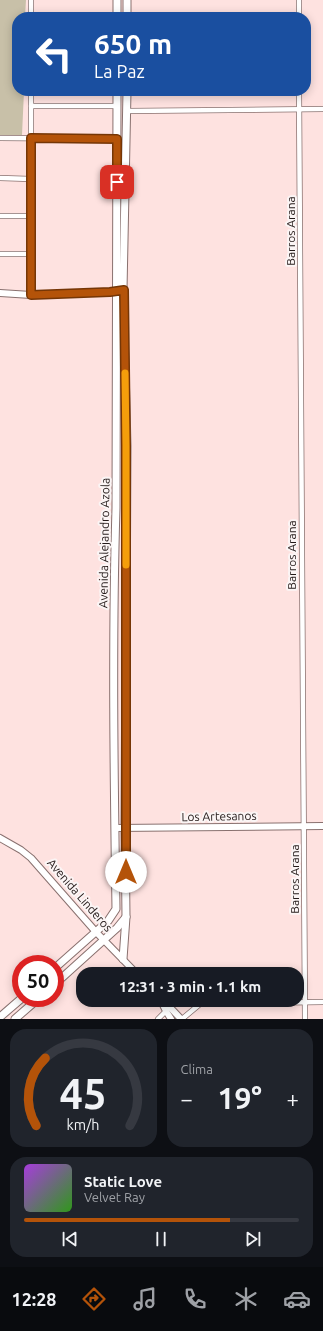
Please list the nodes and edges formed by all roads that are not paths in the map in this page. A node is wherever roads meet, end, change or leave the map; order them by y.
1 (31, 0) edge
2 (117, 0) edge
3 (127, 0) edge
4 (299, 0) edge
5 (31, 12) edge
6 (117, 12) edge
7 (127, 12) edge
8 (299, 12) edge
9 (31, 96) edge
10 (117, 96) edge
11 (127, 96) edge
12 (299, 96) edge
13 (31, 106) junction
14 (117, 106) junction
15 (299, 109) junction
16 (323, 109) edge
17 (127, 110) junction
18 (0, 138) edge
19 (31, 138) junction
20 (117, 139) junction
21 (0, 178) edge
22 (31, 178) junction
23 (0, 216) edge
24 (31, 216) junction
25 (0, 254) edge
26 (31, 254) junction
27 (120, 291) junction
28 (0, 293) edge
29 (31, 295) junction
30 (304, 826) junction
31 (323, 826) edge
32 (115, 828) junction
33 (125, 828) junction
34 (0, 838) edge
35 (126, 916) junction
36 (96, 932) junction
37 (104, 940) junction
38 (123, 959) junction
39 (64, 960) edge
40 (130, 967) edge
41 (64, 976) edge
42 (305, 1002) junction
43 (323, 1002) edge
44 (12, 1007) edge
45 (29, 1007) edge
46 (168, 1009) junction
47 (0, 1018) edge
48 (16, 1019) edge
49 (158, 1019) edge
50 (171, 1019) edge
51 (182, 1019) edge
52 (305, 1019) edge

1 - 5 street
2 - 6 main road
3 - 7 main road
4 - 8 street
9 - 13 street
10 - 14 main road, Avenida Alejandro Azola
11 - 17 main road, Avenida Alejandro Azola
12 - 15 street, Barros Arana
13 - 14 street
13 - 19 street
14 - 20 main road, Avenida Alejandro Azola
15 - 16 street
15 - 17 street
15 - 30 street, Barros Arana
17 - 27 main road, Avenida Alejandro Azola
18 - 19 street
19 - 20 street
19 - 22 street
20 - 27 main road, Avenida Alejandro Azola
21 - 22 street
22 - 24 street
23 - 24 street
24 - 26 street
25 - 26 street
26 - 29 street
27 - 29 street
27 - 32 main road, Avenida Alejandro Azola
27 - 33 main road, Avenida Alejandro Azola
28 - 29 street
30 - 31 street, Los Artesanos
30 - 33 street, Los Artesanos
30 - 42 street, Barros Arana
32 - 33 street, Los Artesanos
32 - 36 main road, Avenida Alejandro Azola
33 - 35 main road, Avenida Alejandro Azola
34 - 36 street, Avenida Linderos
35 - 37 main road
35 - 38 main road, Avenida Alejandro Azola
36 - 37 street, Avenida Linderos
36 - 39 main road, Avenida Alejandro Azola
37 - 38 street, Avenida Linderos
37 - 41 main road
38 - 40 street, Avenida Linderos
42 - 43 street
42 - 51 street
42 - 52 street, Barros Arana
44 - 47 main road
45 - 48 main road
46 - 49 street
46 - 50 street
46 - 51 street

